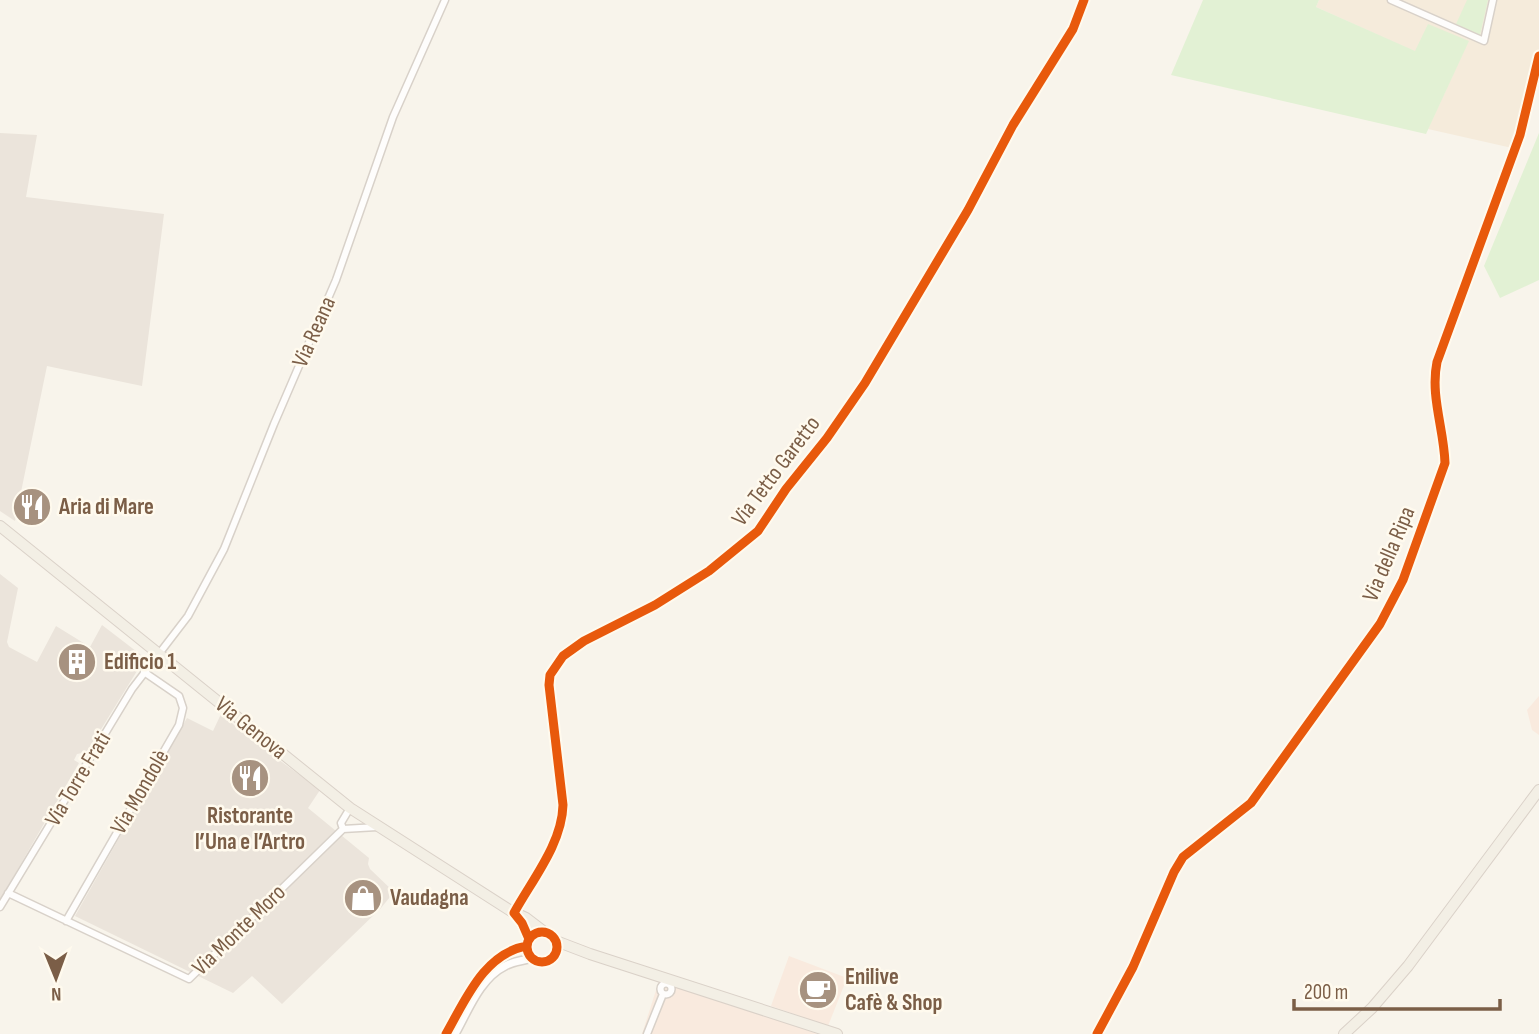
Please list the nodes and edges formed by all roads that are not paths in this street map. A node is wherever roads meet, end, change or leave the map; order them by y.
1 (445, 0) edge
2 (1084, 0) edge
3 (1391, 0) edge
4 (1493, 0) edge
5 (1539, 56) edge
6 (0, 526) edge
7 (159, 652) junction
8 (144, 672) junction
9 (1539, 790) edge
10 (354, 811) junction
11 (379, 827) junction
12 (343, 829) junction
13 (353, 829) junction
14 (8, 893) junction
15 (0, 907) edge
16 (514, 913) junction
17 (66, 921) junction
18 (543, 931) junction
19 (556, 941) junction
20 (528, 943) junction
21 (590, 954) junction
22 (555, 955) junction
23 (532, 958) junction
24 (669, 981) junction
25 (446, 1034) edge
26 (455, 1034) edge
27 (647, 1034) edge
28 (837, 1034) edge
29 (1097, 1034) edge
30 (1344, 1034) edge

1 - 7 street, Via Reana
2 - 16 street, Via Tetto Garetto
3 - 4 street
5 - 29 street, Via della Ripa
6 - 7 main road, Via Genova
7 - 8 street, Via Torre Frati
7 - 10 main road, Via Genova
8 - 14 street, Via Torre Frati
8 - 17 street, Via Mondolè
9 - 30 main road
10 - 11 main road, Via Genova
10 - 12 street, Via Monte Moro
10 - 13 street
11 - 13 street
11 - 16 main road, Via Genova
12 - 13 street
12 - 17 street, Via Monte Moro
14 - 15 street, Via Torre Frati
14 - 17 street, Via Monte Moro
16 - 18 main road, Via Genova
16 - 20 main road, Via Genova
18 - 19 main road
18 - 20 main road
19 - 21 main road
19 - 22 main road
20 - 23 main road
20 - 25 street
21 - 22 main road
21 - 24 main road
22 - 23 main road
23 - 26 street
24 - 27 street
24 - 28 main road

